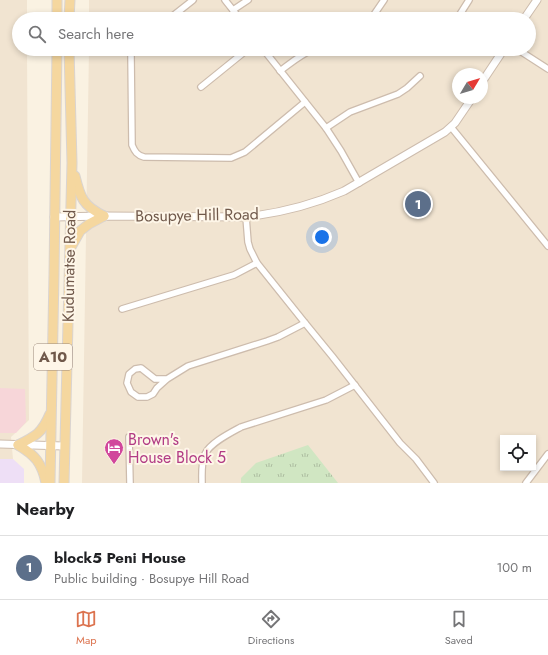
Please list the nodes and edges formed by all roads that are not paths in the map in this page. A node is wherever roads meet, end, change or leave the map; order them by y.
1 (57, 0) edge
2 (70, 0) edge
3 (193, 0) edge
4 (225, 0) edge
5 (248, 0) edge
6 (384, 0) edge
7 (469, 0) edge
8 (537, 0) edge
9 (233, 10) joint
10 (57, 12) edge
11 (69, 12) edge
12 (178, 12) edge
13 (376, 12) edge
14 (461, 12) edge
15 (529, 12) edge
16 (56, 56) edge
17 (69, 56) edge
18 (131, 56) edge
19 (240, 56) edge
20 (268, 56) edge
21 (300, 56) edge
22 (499, 56) edge
23 (528, 56) edge
24 (548, 69) edge
25 (280, 71) junction
26 (488, 73) edge
27 (420, 76) dead end
28 (201, 88) dead end
29 (305, 102) junction
30 (468, 104) edge
31 (451, 127) junction
32 (326, 128) junction
33 (72, 163) junction
34 (359, 183) junction
35 (104, 216) junction
36 (54, 217) junction
37 (70, 217) junction
38 (246, 217) junction
39 (548, 246) edge
40 (70, 248) junction
41 (257, 263) junction
42 (122, 309) dead end
43 (305, 323) junction
44 (167, 379) junction
45 (355, 385) junction
46 (52, 410) junction
47 (129, 437) dead end
48 (0, 444) edge
49 (18, 445) junction
50 (51, 445) junction
51 (64, 446) junction
52 (548, 454) edge
53 (46, 483) edge
54 (50, 483) edge
55 (64, 483) edge
56 (130, 483) edge
57 (202, 483) edge
58 (434, 483) edge
59 (526, 483) edge

1 - 10 main road
2 - 11 main road
3 - 12 street
4 - 9 street
5 - 9 street
6 - 13 street
7 - 14 street
8 - 15 street
16 - 36 main road, Kudumatse Road / A10
17 - 33 main road, Kudumatse Road / A10
18 - 29 street
19 - 28 street
20 - 25 street
21 - 25 street
22 - 26 street
23 - 24 street
25 - 29 street
27 - 32 street
29 - 32 street
30 - 31 street, Bosupye Hill Road
31 - 34 street, Bosupye Hill Road
31 - 39 street
32 - 34 street
33 - 35 main road
33 - 37 main road, Kudumatse Road / A10
34 - 38 street, Bosupye Hill Road
35 - 37 street, Bosupye Hill Road
35 - 38 street, Bosupye Hill Road
35 - 40 main road
36 - 37 street, Bosupye Hill Road
36 - 46 main road, Kudumatse Road / A10
37 - 40 main road, Kudumatse Road / A10
38 - 41 street
40 - 51 main road, Kudumatse Road / A10
41 - 42 street
41 - 43 street
43 - 44 street
43 - 45 street
44 - 44 street
45 - 57 street
45 - 58 street
46 - 49 main road
46 - 50 main road, Kudumatse Road / A10
47 - 56 street
48 - 49 street
49 - 50 street
49 - 53 main road
50 - 51 street
50 - 54 main road, Kudumatse Road / A10
51 - 55 main road, Kudumatse Road / A10
52 - 59 street

